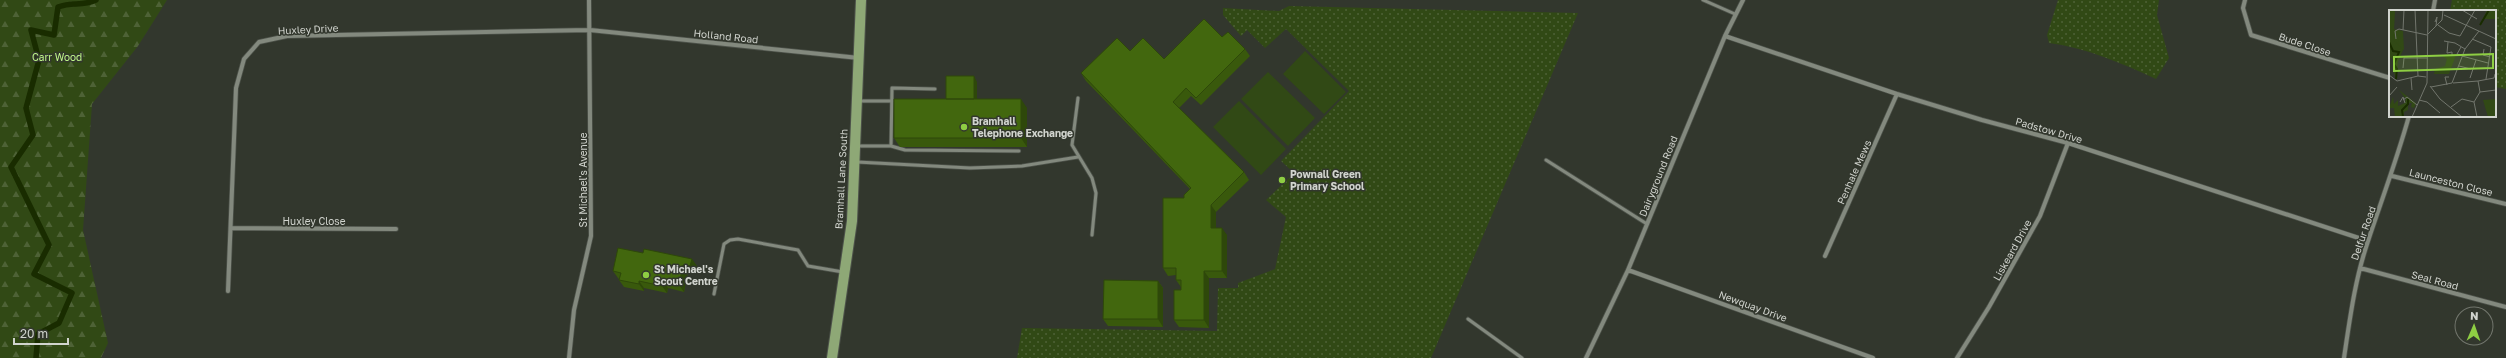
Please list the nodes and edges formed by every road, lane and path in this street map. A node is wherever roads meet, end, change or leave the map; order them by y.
1 (589, 0) edge
2 (861, 0) edge
3 (1702, 0) edge
4 (1743, 0) edge
5 (2245, 0) edge
6 (2435, 0) edge
7 (2433, 10) edge
8 (1735, 14) junction
9 (590, 30) junction
10 (1725, 36) junction
11 (860, 58) junction
12 (2389, 78) edge
13 (935, 89) dead end
14 (1897, 94) junction
15 (1078, 98) dead end
16 (858, 101) junction
17 (892, 101) junction
18 (2409, 117) edge
19 (2068, 143) junction
20 (856, 146) junction
21 (891, 146) junction
22 (1019, 151) edge
23 (1078, 157) junction
24 (1546, 160) dead end
25 (855, 162) junction
26 (2392, 176) junction
27 (2506, 204) edge
28 (1647, 224) junction
29 (231, 228) junction
30 (396, 229) dead end
31 (1092, 235) dead end
32 (2368, 241) junction
33 (1825, 256) dead end
34 (2360, 268) junction
35 (1628, 270) junction
36 (844, 273) junction
37 (228, 291) dead end
38 (714, 294) dead end
39 (2506, 307) edge
40 (1468, 318) dead end
41 (568, 358) edge
42 (832, 358) edge
43 (1522, 358) edge
44 (1586, 358) edge
45 (1873, 358) edge
46 (1957, 358) edge
47 (2344, 358) edge

1 - 9 street, St Michael's Avenue
2 - 11 main road, Bramhall Lane South
3 - 8 lane
4 - 8 street, Dairyground Road
5 - 12 street, Bude Close
6 - 7 street
8 - 10 street, Dairyground Road
9 - 11 street, Holland Road
9 - 29 street, Huxley Drive
9 - 41 street, St Michael's Avenue
10 - 14 street, Padstow Drive
10 - 28 street, Dairyground Road
11 - 16 main road, Bramhall Lane South
13 - 17 lane
14 - 19 street, Padstow Drive
14 - 33 street, Penhale Mews
15 - 23 lane
16 - 17 lane
16 - 20 main road, Bramhall Lane South
17 - 21 lane
18 - 26 street, Delfur Road
19 - 32 street, Padstow Drive
19 - 46 street, Liskeard Drive
20 - 21 lane
20 - 25 main road, Bramhall Lane South
21 - 22 lane
23 - 25 lane
23 - 31 lane
24 - 28 lane
25 - 36 main road, Bramhall Lane South
26 - 27 street, Launceston Close
26 - 32 street, Delfur Road
28 - 35 street, Dairyground Road
29 - 30 street, Huxley Close
29 - 37 street, Huxley Drive
32 - 34 street, Delfur Road
34 - 39 street, Seal Road
34 - 47 street, Delfur Road
35 - 44 street, Dairyground Road
35 - 45 street, Newquay Drive
36 - 38 lane
36 - 42 main road, Bramhall Lane South
40 - 43 lane

